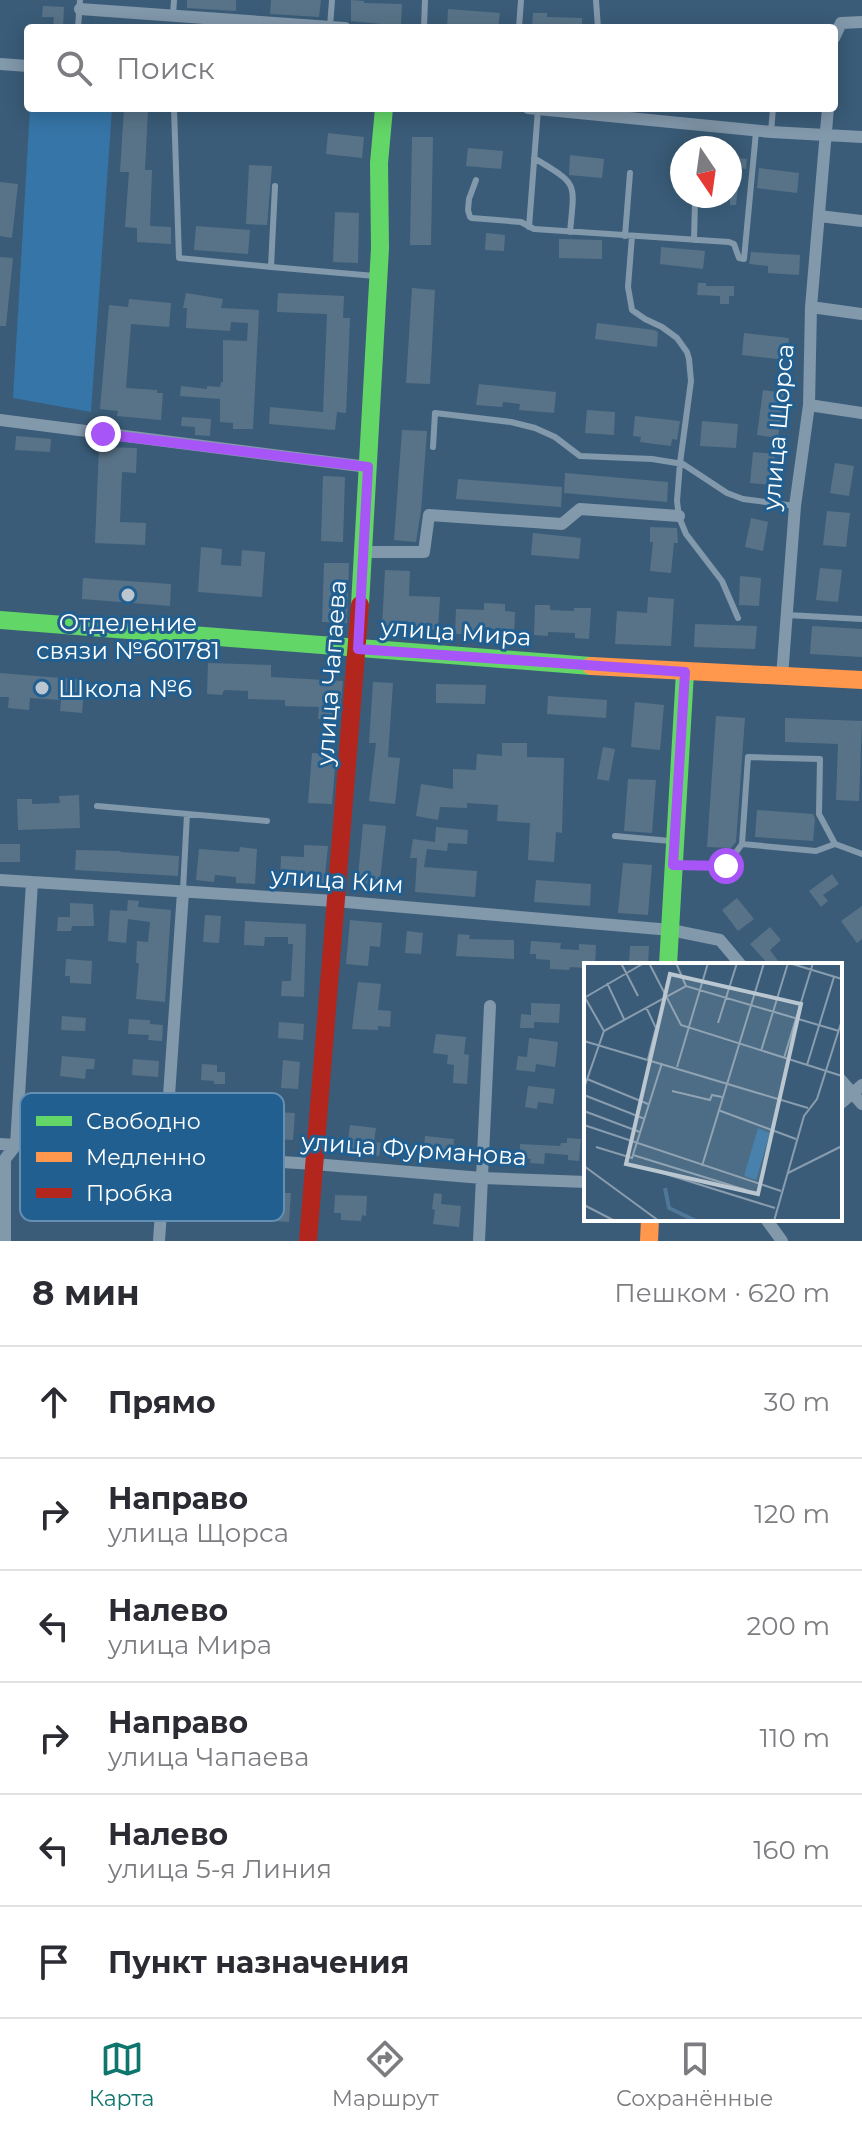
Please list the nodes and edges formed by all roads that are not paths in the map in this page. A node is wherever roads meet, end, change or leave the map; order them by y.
1 (174, 0) edge
2 (332, 0) edge
3 (425, 0) edge
4 (521, 0) edge
5 (596, 0) edge
6 (80, 4) edge
7 (168, 19) edge
8 (862, 22) edge
9 (78, 24) edge
10 (269, 24) edge
11 (330, 24) edge
12 (424, 24) edge
13 (519, 24) edge
14 (598, 24) edge
15 (838, 29) edge
16 (0, 64) edge
17 (24, 66) edge
18 (174, 112) edge
19 (384, 112) edge
20 (538, 112) edge
21 (568, 112) edge
22 (773, 112) edge
23 (828, 112) edge
24 (756, 131) junction
25 (771, 132) junction
26 (827, 134) junction
27 (862, 137) edge
28 (534, 158) junction
29 (630, 173) dead end
30 (476, 180) dead end
31 (275, 186) dead end
32 (695, 208) edge
33 (819, 216) junction
34 (862, 221) edge
35 (529, 227) junction
36 (570, 232) junction
37 (628, 236) junction
38 (694, 240) junction
39 (271, 267) junction
40 (379, 276) junction
41 (811, 307) junction
42 (862, 314) edge
43 (809, 405) junction
44 (862, 413) edge
45 (0, 420) edge
46 (433, 447) dead end
47 (680, 463) junction
48 (368, 467) junction
49 (795, 506) junction
50 (679, 516) junction
51 (364, 552) junction
52 (787, 615) junction
53 (738, 618) dead end
54 (862, 619) edge
55 (0, 620) edge
56 (358, 649) junction
57 (685, 672) junction
58 (782, 677) junction
59 (862, 680) edge
60 (97, 806) dead end
61 (187, 814) junction
62 (267, 821) dead end
63 (615, 836) dead end
64 (674, 841) junction
65 (742, 844) junction
66 (835, 844) junction
67 (862, 854) edge
68 (673, 865) junction
69 (0, 880) edge
70 (32, 882) junction
71 (183, 892) junction
72 (335, 901) junction
73 (671, 930) junction
74 (668, 963) edge
75 (739, 963) edge
76 (490, 1006) dead end
77 (857, 1089) edge
78 (168, 1093) edge
79 (842, 1102) edge
80 (862, 1104) edge
81 (0, 1144) edge
82 (16, 1145) junction
83 (20, 1145) edge
84 (284, 1162) edge
85 (314, 1164) junction
86 (482, 1178) junction
87 (584, 1182) edge
88 (160, 1221) edge
89 (650, 1221) edge
90 (767, 1221) edge
91 (5, 1241) edge
92 (159, 1241) edge
93 (308, 1241) edge
94 (479, 1241) edge
95 (649, 1241) edge
96 (782, 1241) edge

1 - 7 lane
2 - 11 lane
3 - 12 lane
4 - 13 lane
5 - 14 lane
6 - 7 street
6 - 9 lane
7 - 10 street
8 - 15 street
16 - 17 street
18 - 39 lane
19 - 40 street, улица Чапаева
20 - 28 lane
21 - 24 street
22 - 25 lane
23 - 26 street, улица Щорса
24 - 25 street
24 - 38 lane
25 - 26 street
26 - 27 street
26 - 33 street, улица Щорса
28 - 35 lane
28 - 36 lane
29 - 37 lane
30 - 35 lane
31 - 39 lane
32 - 38 lane
33 - 34 street
33 - 41 street, улица Щорса
35 - 36 lane
36 - 37 lane
37 - 38 lane
37 - 47 lane
39 - 40 lane
40 - 48 street, улица Чапаева
41 - 42 street
41 - 43 street, улица Щорса
43 - 44 street
43 - 49 street, улица Щорса
45 - 48 street
46 - 47 lane
47 - 49 lane
47 - 50 lane
48 - 51 street, улица Чапаева
49 - 52 street, улица Щорса
50 - 51 street
50 - 53 lane
51 - 56 street, улица Чапаева
52 - 54 lane
52 - 58 street, улица Щорса
55 - 56 street, улица Мира
56 - 57 street, улица Мира
56 - 72 street, улица Чапаева
57 - 58 street, улица Мира
57 - 64 street
58 - 59 street, улица Мира
60 - 61 lane
61 - 62 lane
61 - 71 lane
63 - 64 lane
64 - 68 street
65 - 66 lane
65 - 66 lane
65 - 68 lane
66 - 67 lane
68 - 73 street
69 - 70 street, улица Ким
70 - 71 street, улица Ким
70 - 82 street
71 - 72 street, улица Ким
71 - 78 street
72 - 73 street, улица Ким
72 - 85 street, улица Чапаева
73 - 74 street
73 - 75 street, улица Ким
76 - 86 street
77 - 79 street
77 - 80 street
81 - 82 street, улица Фурманова
82 - 83 street, улица Фурманова
82 - 91 street
84 - 85 street, улица Фурманова
85 - 86 street, улица Фурманова
85 - 93 street, улица Чапаева
86 - 87 street, улица Фурманова
86 - 94 street
88 - 92 street
89 - 95 street
90 - 96 street

